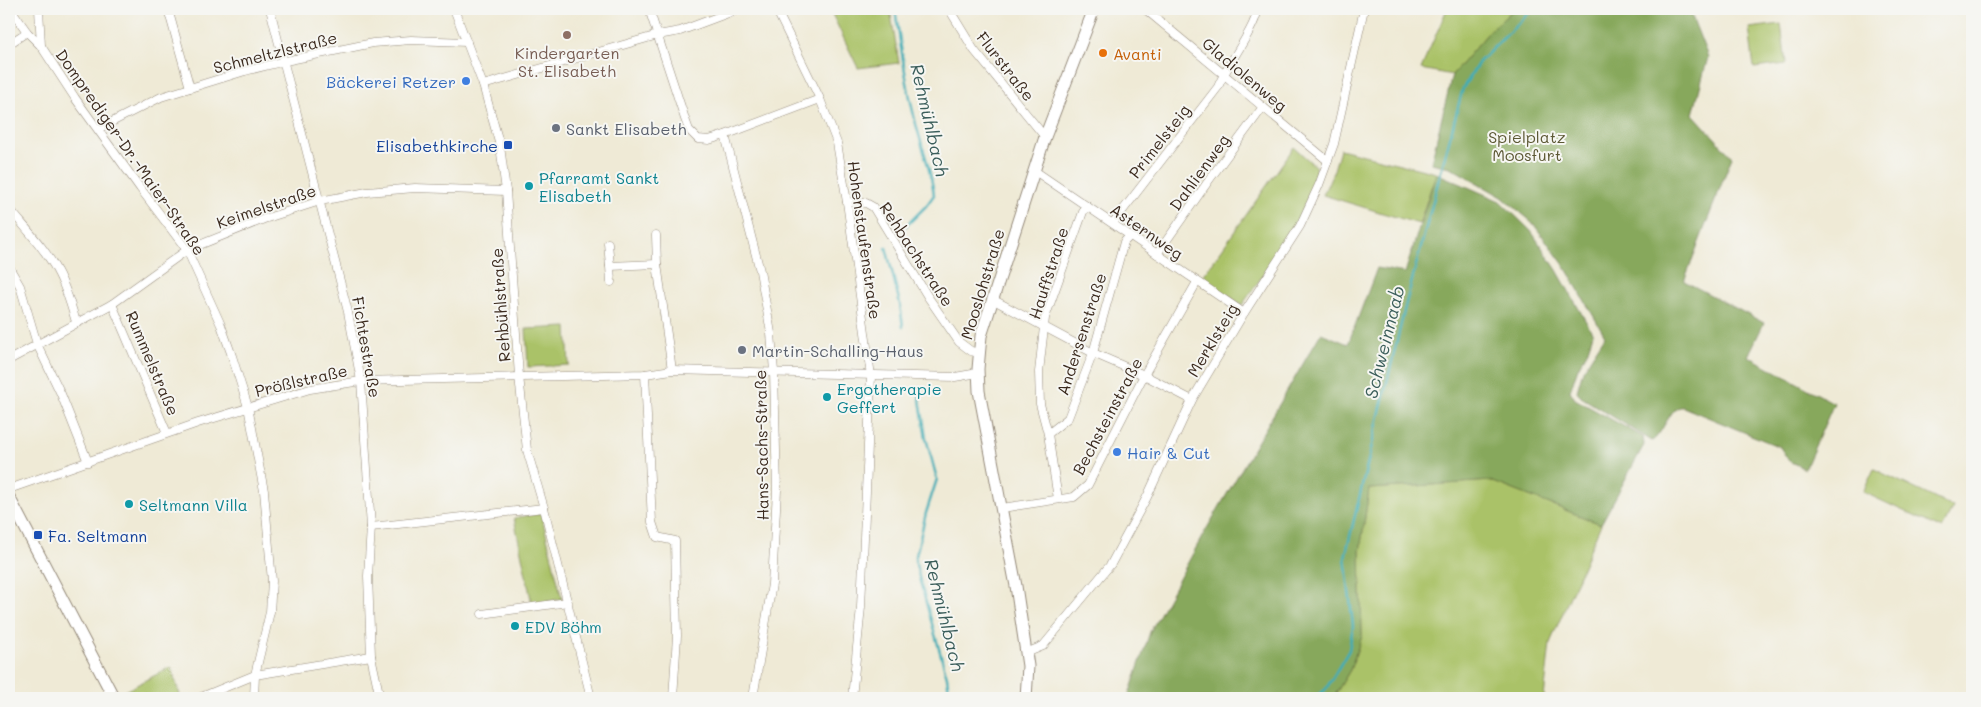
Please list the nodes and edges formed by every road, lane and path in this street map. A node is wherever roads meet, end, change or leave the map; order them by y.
1 (11, 9) edge
2 (39, 9) edge
3 (168, 9) edge
4 (270, 9) edge
5 (454, 9) edge
6 (649, 9) edge
7 (739, 9) edge
8 (776, 9) edge
9 (949, 9) edge
10 (1094, 9) edge
11 (1145, 9) edge
12 (1258, 9) edge
13 (1364, 9) edge
14 (27, 32) junction
15 (658, 35) junction
16 (468, 42) junction
17 (9, 44) edge
18 (41, 46) junction
19 (285, 60) junction
20 (1223, 73) junction
21 (484, 85) junction
22 (190, 88) junction
23 (820, 99) junction
24 (1263, 107) junction
25 (98, 129) junction
26 (725, 135) junction
27 (1045, 137) junction
28 (1328, 161) junction
29 (1035, 171) junction
30 (506, 191) junction
31 (320, 201) junction
32 (847, 202) junction
33 (1087, 206) junction
34 (9, 208) edge
35 (1112, 222) junction
36 (656, 235) dead end
37 (1130, 236) junction
38 (608, 243) dead end
39 (187, 250) junction
40 (1157, 254) junction
41 (657, 264) junction
42 (610, 266) junction
43 (9, 267) edge
44 (611, 282) dead end
45 (1197, 282) junction
46 (992, 299) junction
47 (112, 304) junction
48 (1244, 313) junction
49 (76, 322) junction
50 (1044, 327) junction
51 (37, 344) junction
52 (979, 353) junction
53 (1093, 353) junction
54 (9, 360) edge
55 (672, 370) junction
56 (774, 372) junction
57 (978, 373) junction
58 (645, 374) junction
59 (1144, 375) junction
60 (519, 376) junction
61 (871, 376) junction
62 (361, 381) junction
63 (1192, 400) junction
64 (248, 407) junction
65 (167, 433) junction
66 (1048, 434) junction
67 (88, 462) junction
68 (9, 489) edge
69 (9, 497) edge
70 (1058, 499) junction
71 (544, 508) junction
72 (1002, 508) junction
73 (371, 528) junction
74 (568, 602) junction
75 (482, 614) dead end
76 (1026, 653) junction
77 (371, 656) junction
78 (255, 676) junction
79 (114, 698) edge
80 (200, 698) edge
81 (254, 698) edge
82 (380, 698) edge
83 (591, 698) edge
84 (674, 698) edge
85 (753, 698) edge
86 (852, 698) edge
87 (1026, 698) edge

1 - 14 street, Domprediger-Dr.-Maier-Straße
2 - 18 street
3 - 22 street
4 - 19 street, Fichtestraße
5 - 16 street, Rehbühlstraße
6 - 15 street
7 - 15 street
8 - 23 street, Hohenstaufenstraße
9 - 27 street, Flurstraße
10 - 27 street, Mooslohstraße
11 - 20 street, Gladiolenweg
12 - 20 street, Primelsteig
13 - 28 street, Merklsteig
14 - 17 street
14 - 18 street, Domprediger-Dr.-Maier-Straße
15 - 21 street
15 - 26 street
16 - 19 street, Schmeltzlstraße
16 - 21 street, Rehbühlstraße
18 - 25 street, Domprediger-Dr.-Maier-Straße
19 - 22 street, Schmeltzlstraße
19 - 31 street, Fichtestraße
20 - 24 street, Gladiolenweg
20 - 35 street, Primelsteig
21 - 30 street, Rehbühlstraße
22 - 25 street, Schmeltzlstraße
23 - 26 street
23 - 32 street, Hohenstaufenstraße
24 - 28 street, Gladiolenweg
24 - 40 street, Dahlienweg
25 - 39 street, Domprediger-Dr.-Maier-Straße
26 - 56 street, Hans-Sachs-Straße
27 - 29 street, Mooslohstraße
28 - 48 street, Merklsteig
29 - 33 street, Asternweg
29 - 46 street, Mooslohstraße
30 - 31 street, Keimelstraße
30 - 60 street, Rehbühlstraße
31 - 39 street, Keimelstraße
31 - 62 street, Fichtestraße
32 - 52 street, Rehbachstraße
32 - 61 street, Hohenstaufenstraße
33 - 35 street, Asternweg
33 - 50 street, Hauffstraße
34 - 49 street
35 - 37 street, Asternweg
36 - 41 street
37 - 40 street, Asternweg
37 - 53 street, Andersenstraße
38 - 42 street
39 - 47 street, Keimelstraße
39 - 64 street, Domprediger-Dr.-Maier-Straße
40 - 45 street, Asternweg
41 - 42 street
41 - 55 street
42 - 44 street
43 - 51 street
45 - 48 street, Asternweg
45 - 59 street, Bechsteinstraße
46 - 50 street
46 - 52 street, Mooslohstraße
47 - 49 street, Keimelstraße
47 - 65 street, Rummelstraße
48 - 63 street, Merklsteig
49 - 51 street, Keimelstraße
50 - 53 street
50 - 66 street, Hauffstraße
51 - 54 street, Keimelstraße
51 - 67 street
52 - 57 street, Mooslohstraße
53 - 59 street
53 - 66 street, Andersenstraße
55 - 56 street, Prößlstraße
55 - 58 street, Prößlstraße
56 - 61 street, Prößlstraße
56 - 85 street, Hans-Sachs-Straße
57 - 61 street, Prößlstraße
57 - 72 street, Mooslohstraße
58 - 60 street, Prößlstraße
58 - 84 street
59 - 63 street
59 - 70 street, Bechsteinstraße
60 - 62 street, Prößlstraße
60 - 71 street, Rehbühlstraße
61 - 86 street, Hohenstaufenstraße
62 - 64 street, Prößlstraße
62 - 73 street, Fichtestraße
63 - 76 street, Merklsteig
64 - 65 street, Prößlstraße
64 - 78 street, Domprediger-Dr.-Maier-Straße
65 - 67 street, Prößlstraße
66 - 70 street, Hauffstraße
67 - 68 street, Prößlstraße
69 - 79 street
70 - 72 street, Bechsteinstraße
71 - 73 street
71 - 74 street, Rehbühlstraße
72 - 76 street, Mooslohstraße
73 - 77 street, Fichtestraße
74 - 75 street
74 - 83 street, Rehbühlstraße
76 - 87 street, Mooslohstraße
77 - 78 street
77 - 82 street, Fichtestraße
78 - 80 street
78 - 81 street, Domprediger-Dr.-Maier-Straße

